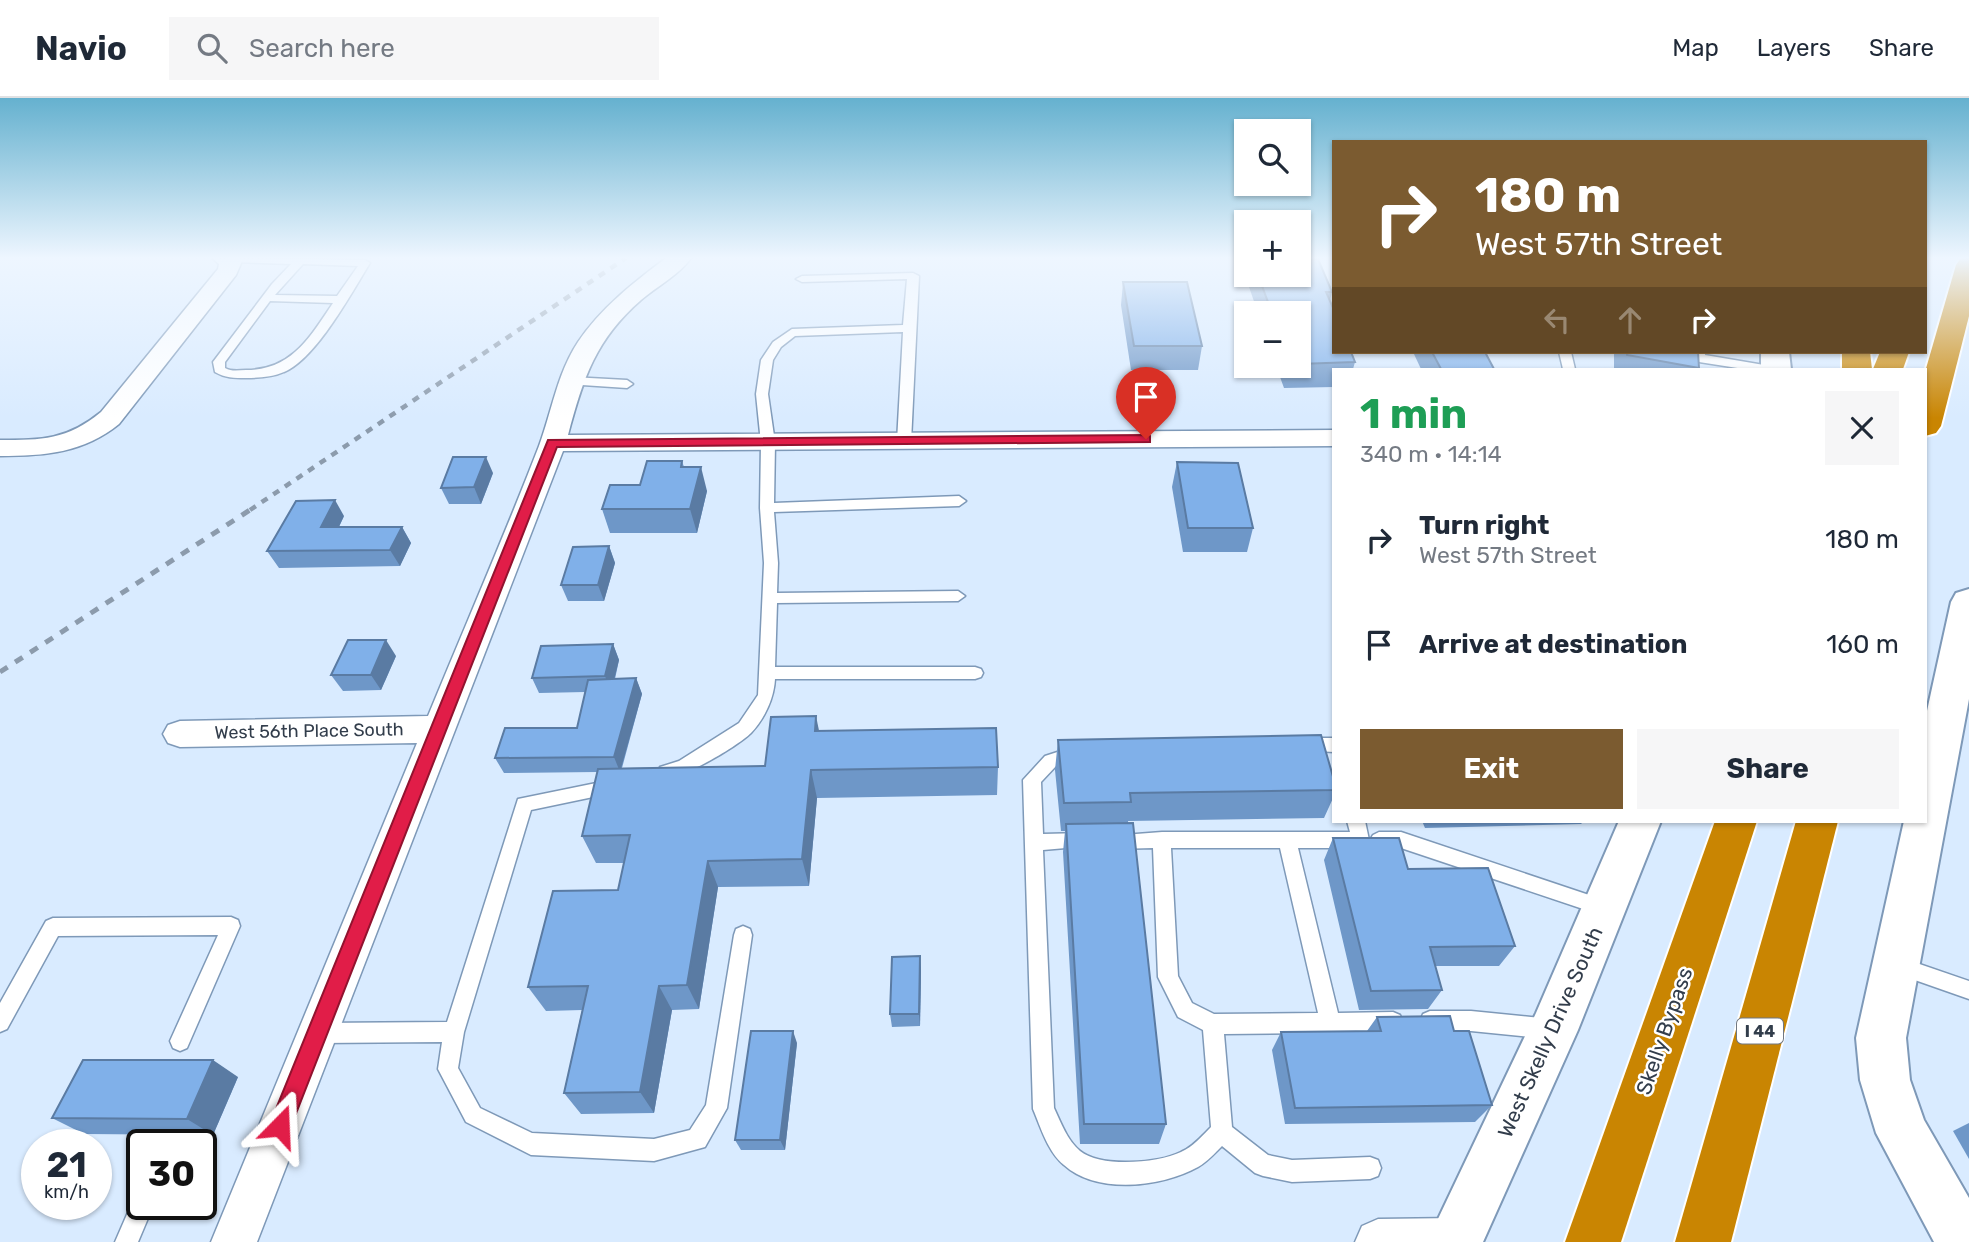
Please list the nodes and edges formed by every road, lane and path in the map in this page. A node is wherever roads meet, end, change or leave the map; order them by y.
1 (195, 311) edge
2 (257, 311) edge
3 (334, 311) edge
4 (620, 311) edge
5 (910, 311) edge
6 (1956, 311) edge
7 (909, 328) junction
8 (1969, 358) edge
9 (1700, 360) edge
10 (1757, 368) edge
11 (571, 381) junction
12 (626, 384) dead end
13 (1928, 414) edge
14 (1332, 438) edge
15 (904, 442) junction
16 (552, 443) junction
17 (768, 443) junction
18 (0, 448) edge
19 (959, 501) dead end
20 (767, 508) junction
21 (958, 596) dead end
22 (769, 598) junction
23 (1969, 602) edge
24 (767, 673) junction
25 (975, 673) dead end
26 (1960, 696) edge
27 (437, 729) junction
28 (180, 734) dead end
29 (1282, 745) edge
30 (1332, 745) edge
31 (1100, 751) edge
32 (1927, 813) edge
33 (1639, 823) edge
34 (1735, 823) edge
35 (1816, 823) edge
36 (1924, 823) edge
37 (1358, 830) edge
38 (1287, 839) junction
39 (1162, 840) junction
40 (1034, 842) junction
41 (1605, 908) junction
42 (743, 935) dead end
43 (1895, 965) junction
44 (1969, 990) edge
45 (0, 1022) edge
46 (1330, 1023) junction
47 (1213, 1024) junction
48 (1553, 1030) junction
49 (454, 1032) junction
50 (317, 1033) junction
51 (180, 1041) dead end
52 (1222, 1132) junction
53 (1370, 1168) dead end
54 (136, 1220) edge
55 (1455, 1241) edge
56 (126, 1242) edge
57 (234, 1242) edge
58 (1378, 1242) edge
59 (1593, 1242) edge
60 (1703, 1242) edge
61 (1964, 1242) edge

1 - 18 street
2 - 3 lane
4 - 11 street
5 - 7 lane
6 - 13 highway
7 - 15 lane
7 - 17 lane
8 - 13 highway
9 - 10 lane
11 - 12 lane
11 - 16 street
14 - 15 street
15 - 17 street
16 - 17 street
16 - 27 street
17 - 20 lane
19 - 20 lane
20 - 22 lane
21 - 22 lane
22 - 24 lane
23 - 26 street
24 - 25 lane
24 - 49 lane
26 - 32 street
27 - 28 street, West 56th Place South
27 - 50 street
29 - 30 lane
31 - 40 lane
33 - 41 street, West Skelly Drive South
34 - 59 highway, Skelly Bypass
35 - 60 highway, I 44
36 - 43 street
37 - 38 lane
37 - 41 lane
38 - 39 lane
38 - 46 lane
39 - 40 lane
39 - 47 lane
40 - 52 lane
41 - 48 street, West Skelly Drive South
42 - 49 lane
43 - 44 lane
43 - 61 street
45 - 51 lane
46 - 47 lane
46 - 48 lane
47 - 52 lane
48 - 55 street, West Skelly Drive South
49 - 50 lane
50 - 57 street
52 - 53 lane
54 - 56 lane
55 - 58 street

